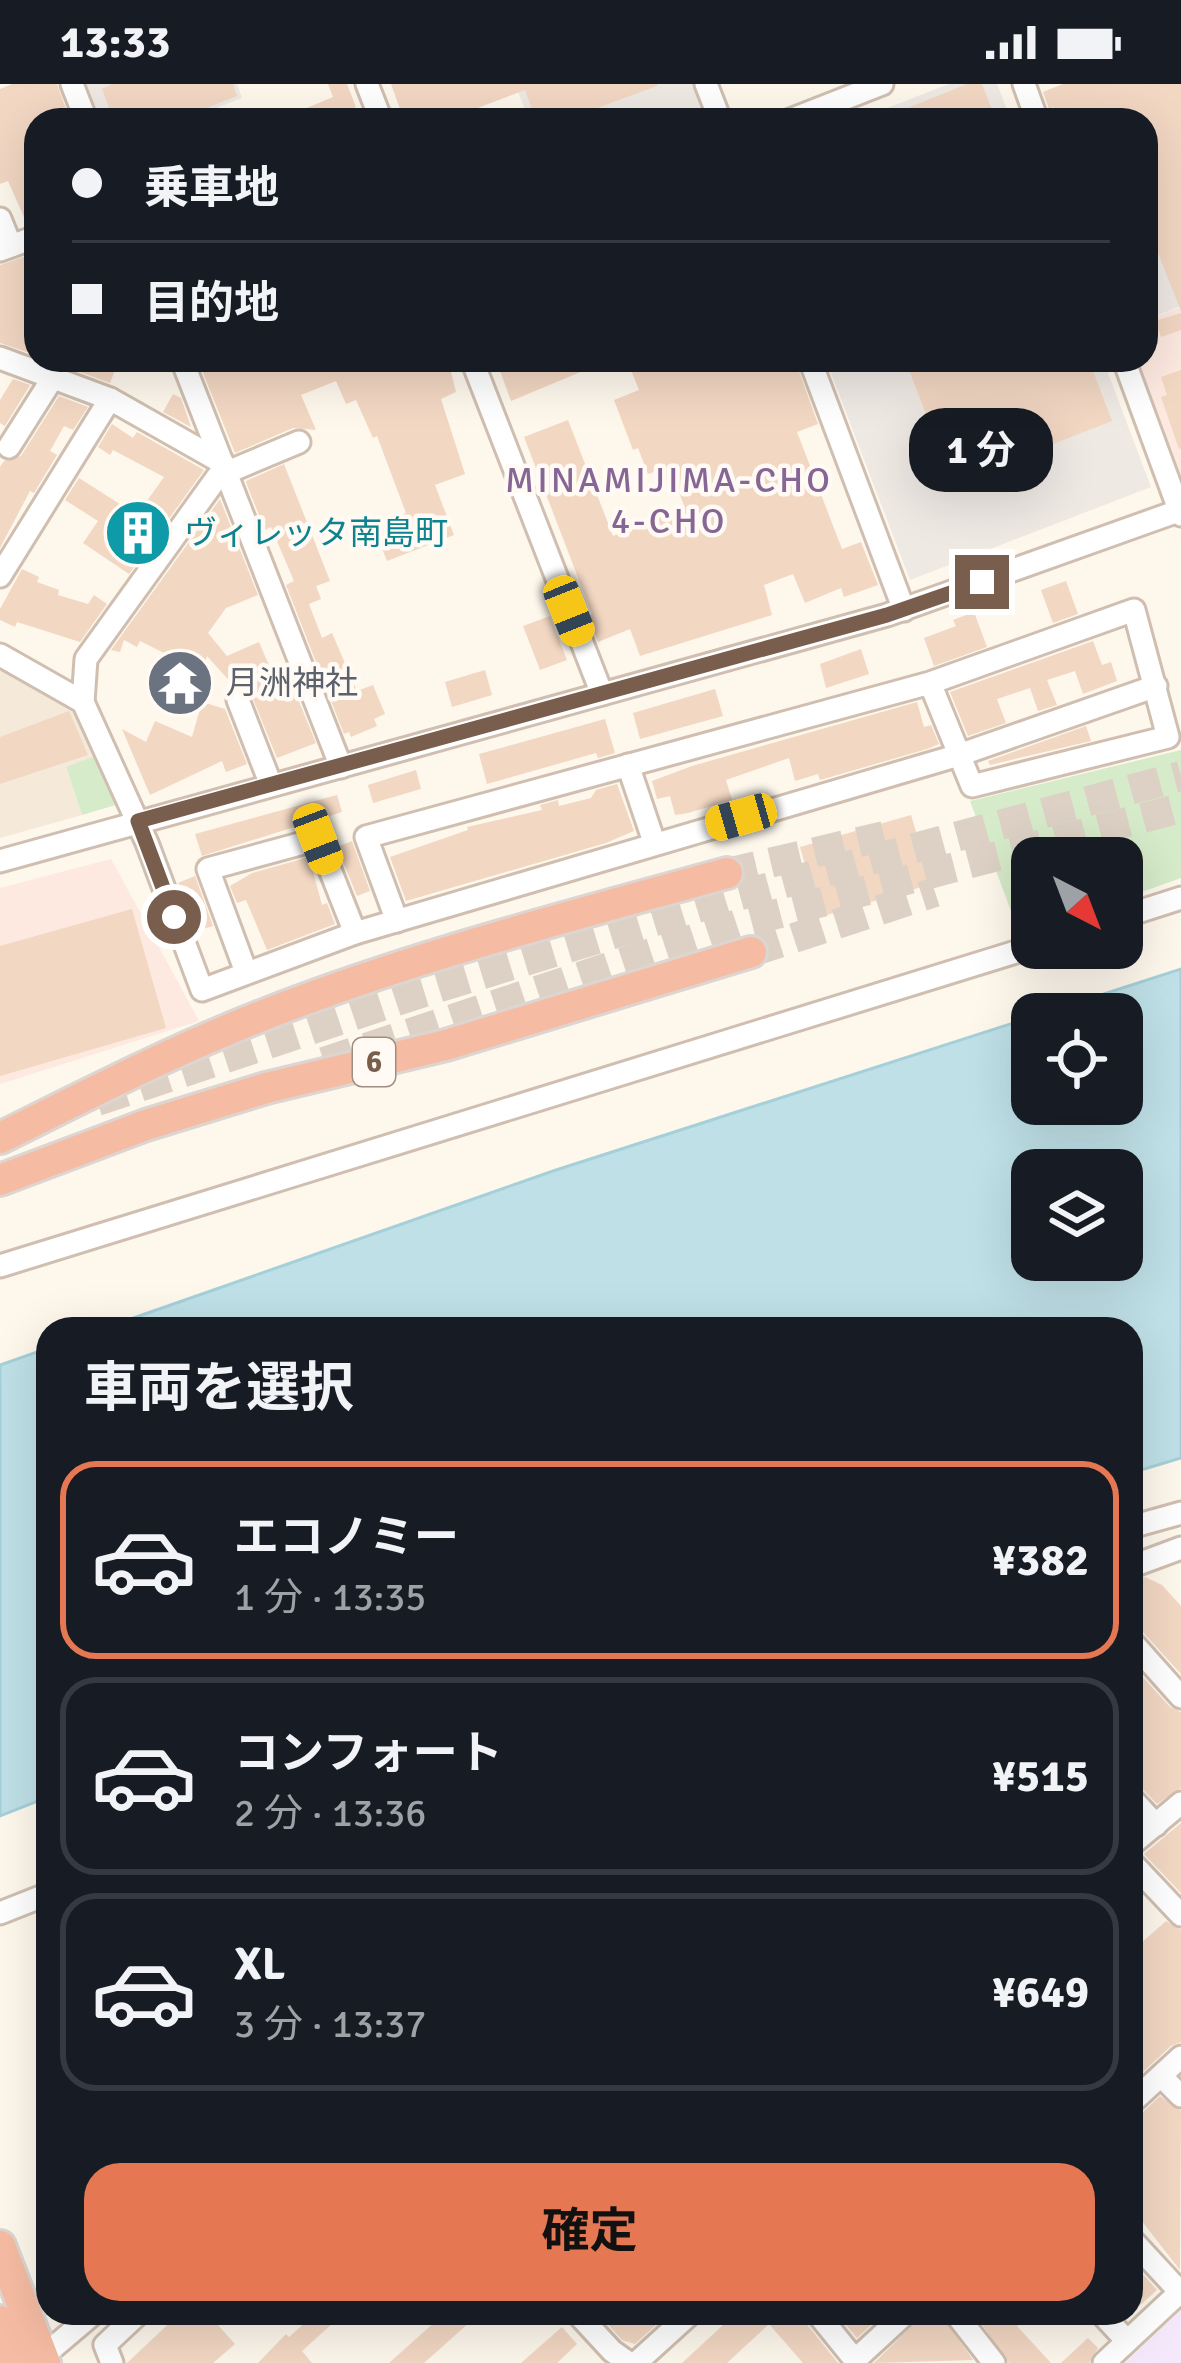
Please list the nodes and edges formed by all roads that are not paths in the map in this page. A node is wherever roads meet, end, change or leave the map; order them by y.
1 (882, 84) edge
2 (821, 108) edge
3 (0, 218) edge
4 (6, 248) edge
5 (42, 372) edge
6 (187, 372) edge
7 (477, 372) edge
8 (815, 372) edge
9 (1128, 372) edge
10 (54, 376) junction
11 (110, 399) junction
12 (298, 442) dead end
13 (9, 447) dead end
14 (225, 467) junction
15 (1180, 512) edge
16 (0, 576) edge
17 (904, 610) junction
18 (0, 655) edge
19 (930, 683) junction
20 (1156, 686) junction
21 (602, 694) junction
22 (238, 700) dead end
23 (82, 702) junction
24 (959, 754) junction
25 (628, 765) junction
26 (341, 767) junction
27 (271, 785) junction
28 (138, 821) junction
29 (654, 842) junction
30 (0, 861) edge
31 (727, 873) tunnel mouth
32 (1181, 898) edge
33 (1143, 910) edge
34 (397, 921) junction
35 (355, 933) junction
36 (751, 952) tunnel mouth
37 (1011, 953) edge
38 (245, 972) junction
39 (0, 1138) edge
40 (0, 1180) edge
41 (0, 1266) edge
42 (1181, 1513) edge
43 (1143, 1524) edge
44 (1181, 1548) edge
45 (1143, 1562) edge
46 (1143, 1654) edge
47 (1181, 1697) edge
48 (1181, 1803) edge
49 (1143, 1811) edge
50 (1156, 1825) junction
51 (1143, 1835) edge
52 (1143, 1875) edge
53 (36, 1899) edge
54 (0, 1913) edge
55 (1181, 1916) edge
56 (1181, 2057) edge
57 (1161, 2076) junction
58 (1143, 2092) edge
59 (1181, 2096) edge
60 (0, 2246) edge
61 (1143, 2252) edge
62 (1181, 2292) edge
63 (0, 2320) edge
64 (79, 2325) edge
65 (126, 2325) edge
66 (588, 2325) edge
67 (673, 2325) edge
68 (827, 2325) edge
69 (893, 2325) edge
70 (964, 2325) edge
71 (1112, 2325) edge
72 (1127, 2341) junction
73 (619, 2360) edge
74 (34, 2361) edge
75 (112, 2363) edge
76 (994, 2363) edge
77 (1104, 2363) edge

1 - 2 street
3 - 4 street
5 - 10 street
6 - 14 street
7 - 21 street
8 - 17 street
9 - 15 street
10 - 11 street
10 - 13 street
11 - 14 street
11 - 16 street
12 - 14 street
14 - 23 street
14 - 26 street
15 - 17 street
17 - 21 street
18 - 23 street
19 - 20 street
19 - 24 street
19 - 25 street
20 - 24 street
20 - 24 street
21 - 26 street
22 - 27 street
23 - 28 street
24 - 29 street
25 - 29 street
25 - 34 street
26 - 27 street
27 - 28 street
28 - 30 street
28 - 38 street
29 - 34 street
31 - 39 highway
32 - 33 street
34 - 35 street
35 - 38 street
35 - 38 street
36 - 40 highway, 6
37 - 41 street
42 - 43 street
44 - 45 street
46 - 47 street
48 - 50 street
49 - 50 street
50 - 51 street
52 - 55 street
53 - 54 street
56 - 57 street
57 - 58 street
57 - 59 street
60 - 74 highway
61 - 62 street
62 - 72 street
63 - 74 highway
64 - 74 street
65 - 75 street
66 - 73 street
67 - 73 street
68 - 69 street
70 - 76 street
71 - 72 street
72 - 77 street

